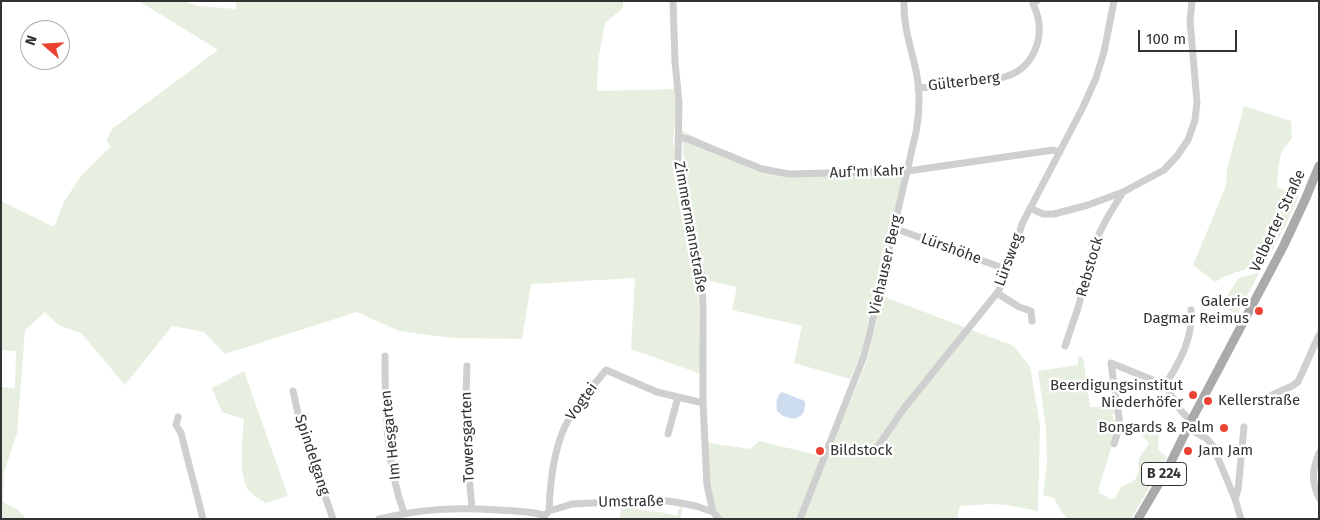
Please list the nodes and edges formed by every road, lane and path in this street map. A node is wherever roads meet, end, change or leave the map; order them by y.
1 (673, 1) edge
2 (904, 1) edge
3 (1114, 1) edge
4 (1192, 1) edge
5 (1033, 2) edge
6 (918, 88) junction
7 (678, 137) junction
8 (1060, 152) junction
9 (1319, 166) edge
10 (908, 171) junction
11 (1124, 192) junction
12 (1030, 208) junction
13 (894, 228) junction
14 (1008, 270) junction
15 (997, 293) junction
16 (1191, 310) dead end
17 (1032, 321) dead end
18 (1319, 334) edge
19 (1065, 346) dead end
20 (385, 356) dead end
21 (467, 366) dead end
22 (1164, 385) junction
23 (293, 391) dead end
24 (1270, 396) dead end
25 (678, 398) junction
26 (703, 403) junction
27 (178, 417) dead end
28 (1189, 424) junction
29 (1244, 427) dead end
30 (668, 434) dead end
31 (829, 444) junction
32 (1114, 444) dead end
33 (1319, 453) edge
34 (1319, 498) edge
35 (1235, 499) junction
36 (472, 509) junction
37 (713, 512) junction
38 (404, 513) junction
39 (545, 515) edge
40 (382, 518) edge
41 (203, 519) edge
42 (333, 519) edge
43 (719, 519) edge
44 (800, 519) edge
45 (1138, 519) edge
46 (1241, 519) edge

1 - 7 street, Zimmermannstraße
2 - 6 street, Viehauser Berg
3 - 8 street, Lürsweg
4 - 11 street
5 - 6 street, Gülterberg
6 - 10 street, Viehauser Berg
7 - 10 street, Auf'm Kahr
7 - 26 street, Zimmermannstraße
8 - 10 street, Auf'm Kahr
8 - 12 street, Lürsweg
9 - 28 main road, Velberter Straße / B 224
10 - 13 street, Viehauser Berg
11 - 12 street
11 - 19 street, Rebstock
12 - 14 street, Lürsweg
13 - 14 street, Lürshöhe
13 - 31 street, Viehauser Berg
14 - 15 street, Lürsweg
15 - 17 street
15 - 31 street, Lürsweg
16 - 22 street
18 - 24 street
20 - 38 street, Im Hesgarten
21 - 36 street, Towersgarten
22 - 28 street
22 - 32 street
23 - 42 street, Spindelgang
25 - 26 street, Vogtei
25 - 30 street
25 - 39 street, Vogtei
26 - 37 street, Zimmermannstraße
27 - 41 street
28 - 35 street
28 - 45 main road, Velberter Straße / B 224
29 - 35 street
31 - 44 street, Viehauser Berg
33 - 34 street
35 - 46 street
36 - 38 street
36 - 39 street
37 - 39 street, Umstraße
37 - 43 street
38 - 40 street

